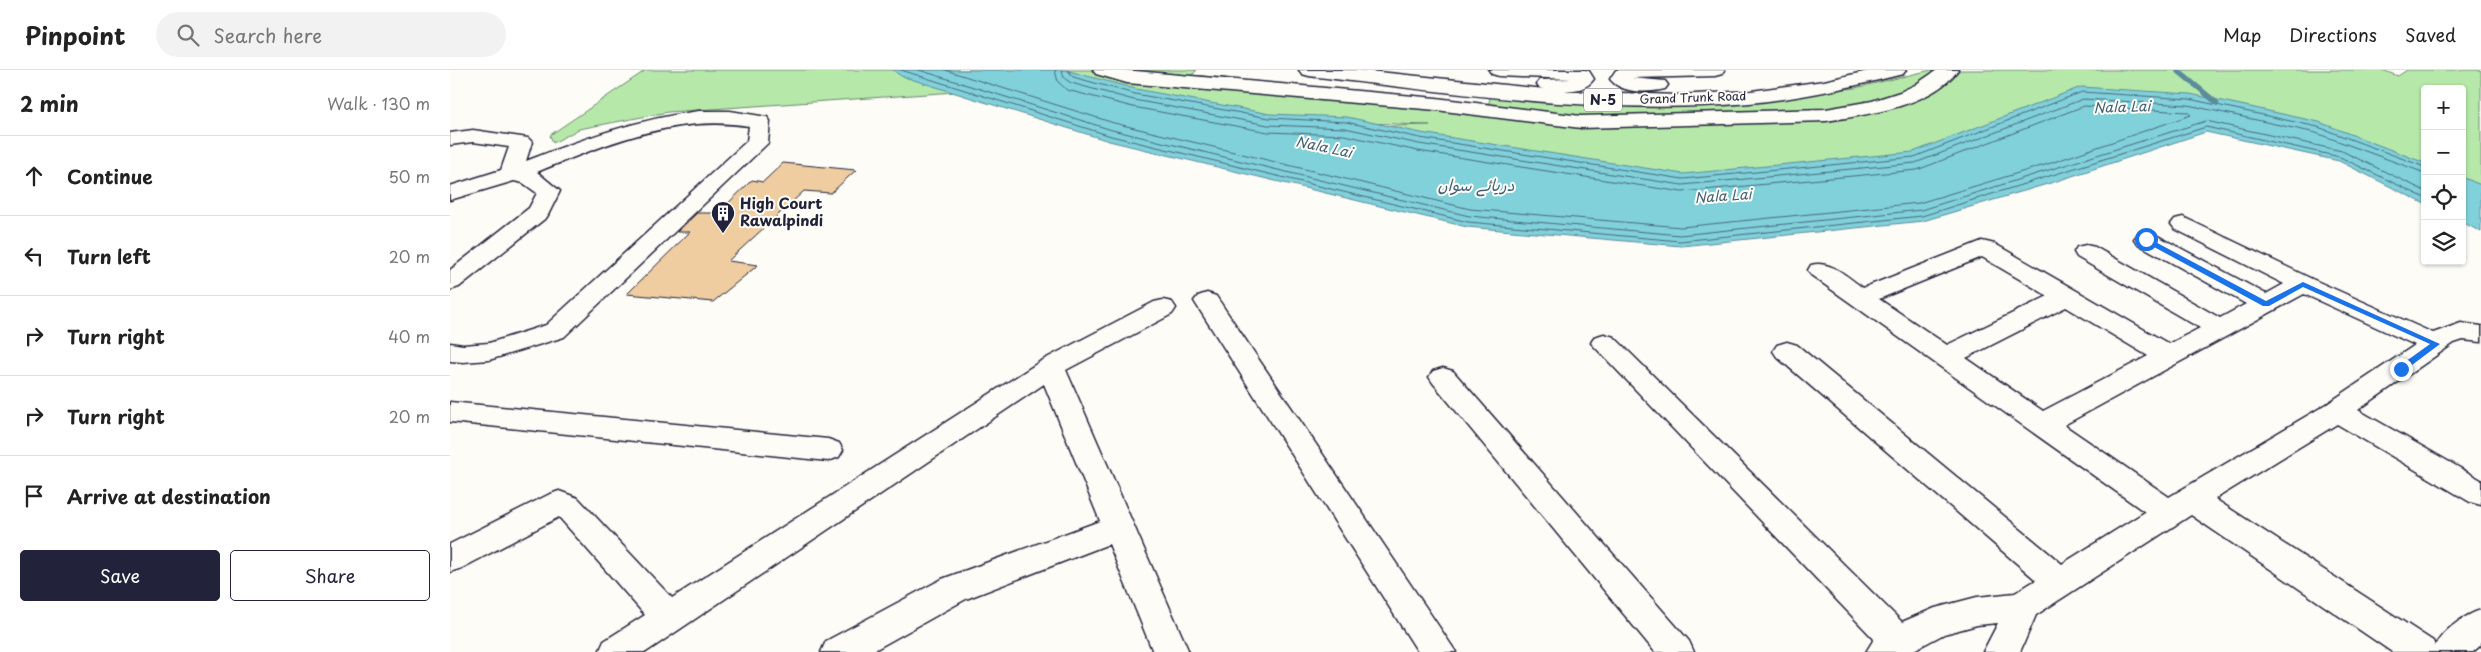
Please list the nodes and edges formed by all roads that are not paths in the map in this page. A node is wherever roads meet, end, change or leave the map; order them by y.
1 (1103, 70) edge
2 (1309, 70) edge
3 (1499, 70) edge
4 (1715, 70) edge
5 (1896, 70) edge
6 (1948, 70) edge
7 (1472, 88) junction
8 (1804, 89) junction
9 (450, 139) edge
10 (511, 174) junction
11 (450, 194) edge
12 (2183, 224) dead end
13 (2146, 239) dead end
14 (2086, 252) dead end
15 (1820, 270) dead end
16 (450, 282) edge
17 (2303, 284) junction
18 (2068, 296) junction
19 (1860, 298) junction
20 (1207, 301) dead end
21 (2266, 304) junction
22 (1163, 308) dead end
23 (2220, 329) junction
24 (2481, 334) edge
25 (1604, 343) dead end
26 (2436, 344) junction
27 (1787, 351) dead end
28 (2169, 356) junction
29 (1946, 358) junction
30 (455, 359) edge
31 (1051, 367) junction
32 (1443, 377) dead end
33 (2337, 411) junction
34 (450, 412) edge
35 (2042, 424) junction
36 (828, 450) dead end
37 (2481, 494) edge
38 (2180, 506) junction
39 (1118, 527) junction
40 (450, 558) edge
41 (2060, 581) junction
42 (2022, 606) junction
43 (669, 618) junction
44 (2481, 624) edge
45 (1891, 646) edge
46 (2411, 648) edge
47 (618, 652) edge
48 (839, 652) edge
49 (1171, 652) edge
50 (1438, 652) edge
51 (1676, 652) edge
52 (2001, 652) edge

1 - 6 main road
2 - 7 main road, Grand Trunk Road / N-5
3 - 7 main road
4 - 8 main road
5 - 8 main road, Grand Trunk Road / N-5
7 - 8 main road, Grand Trunk Road / N-5
9 - 10 main road
10 - 11 main road
10 - 16 main road
10 - 30 main road
12 - 17 main road
13 - 21 main road
14 - 23 main road
15 - 19 main road
17 - 21 main road
17 - 26 main road
18 - 19 main road
18 - 28 main road
18 - 29 main road
19 - 29 main road
20 - 50 main road
21 - 23 main road
22 - 31 main road
23 - 28 main road
24 - 26 main road
25 - 45 main road
26 - 33 main road
27 - 41 main road
28 - 35 main road
29 - 35 main road
31 - 39 main road
31 - 43 main road
32 - 51 main road
33 - 37 main road
33 - 38 main road
34 - 36 main road
35 - 38 main road
38 - 41 main road
38 - 46 main road
39 - 48 main road
39 - 49 main road
40 - 43 main road
41 - 42 main road
42 - 45 main road
42 - 52 main road
43 - 47 main road
44 - 46 main road

